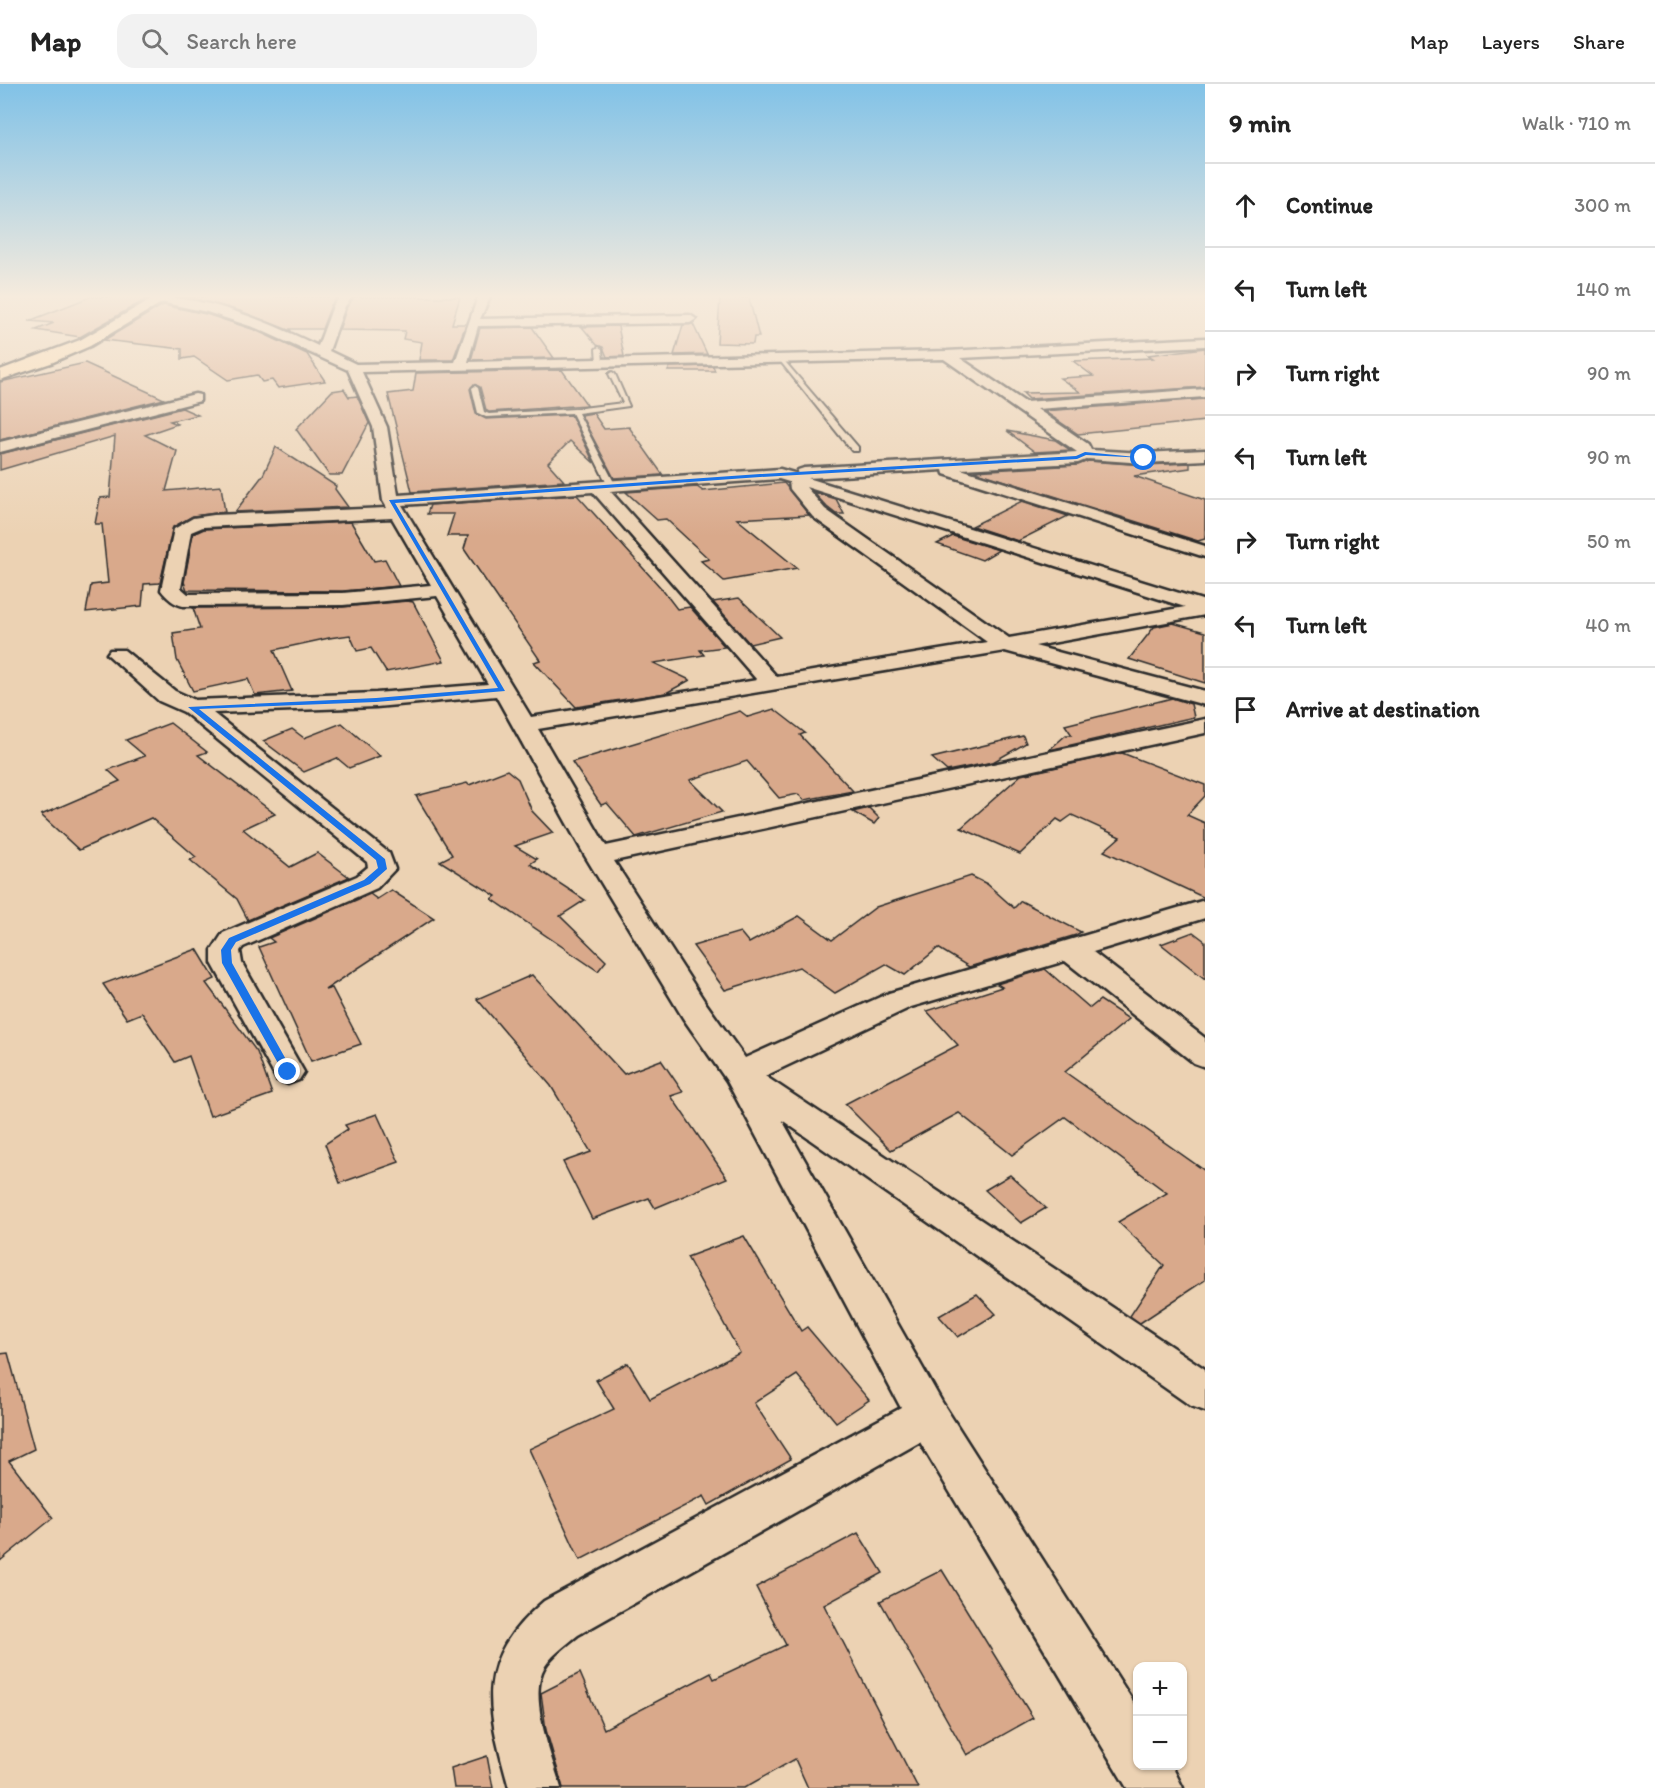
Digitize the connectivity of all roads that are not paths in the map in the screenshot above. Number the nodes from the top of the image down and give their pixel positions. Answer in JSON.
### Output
{"nodes":[{"id":1,"x":357,"y":377,"type":"edge"},
{"id":2,"x":613,"y":377,"type":"edge"},
{"id":3,"x":794,"y":377,"type":"edge"},
{"id":4,"x":979,"y":377,"type":"edge"},
{"id":5,"x":475,"y":388,"type":"dead end"},
{"id":6,"x":1205,"y":393,"type":"edge"},
{"id":7,"x":195,"y":398,"type":"dead end"},
{"id":8,"x":1022,"y":406,"type":"junction"},
{"id":9,"x":574,"y":411,"type":"junction"},
{"id":10,"x":0,"y":447,"type":"edge"},
{"id":11,"x":855,"y":449,"type":"dead end"},
{"id":12,"x":1085,"y":454,"type":"junction"},
{"id":13,"x":1205,"y":455,"type":"edge"},
{"id":14,"x":941,"y":467,"type":"junction"},
{"id":15,"x":789,"y":477,"type":"junction"},
{"id":16,"x":605,"y":487,"type":"junction"},
{"id":17,"x":395,"y":507,"type":"junction"},
{"id":18,"x":1205,"y":552,"type":"edge"},
{"id":19,"x":443,"y":590,"type":"junction"},
{"id":20,"x":1205,"y":608,"type":"edge"},
{"id":21,"x":1005,"y":645,"type":"junction"},
{"id":22,"x":117,"y":654,"type":"dead end"},
{"id":23,"x":771,"y":684,"type":"junction"},
{"id":24,"x":502,"y":689,"type":"junction"},
{"id":25,"x":1205,"y":698,"type":"edge"},
{"id":26,"x":192,"y":707,"type":"junction"},
{"id":27,"x":524,"y":725,"type":"junction"},
{"id":28,"x":1205,"y":726,"type":"edge"},
{"id":29,"x":598,"y":856,"type":"junction"},
{"id":30,"x":1205,"y":909,"type":"edge"},
{"id":31,"x":1071,"y":950,"type":"junction"},
{"id":32,"x":1205,"y":1055,"type":"edge"},
{"id":33,"x":288,"y":1072,"type":"dead end"},
{"id":34,"x":739,"y":1074,"type":"junction"},
{"id":35,"x":1205,"y":1392,"type":"edge"},
{"id":36,"x":927,"y":1416,"type":"junction"},
{"id":37,"x":1133,"y":1750,"type":"edge"},
{"id":38,"x":1146,"y":1770,"type":"edge"},
{"id":39,"x":535,"y":1788,"type":"edge"},
{"id":40,"x":1157,"y":1788,"type":"edge"}],
"edges":[{"from":1,"to":17,"type":"street"},
{"from":2,"to":9,"type":"lane"},
{"from":3,"to":11,"type":"lane"},
{"from":4,"to":8,"type":"street"},
{"from":5,"to":9,"type":"lane"},
{"from":6,"to":8,"type":"street"},
{"from":7,"to":10,"type":"street"},
{"from":8,"to":12,"type":"street"},
{"from":9,"to":16,"type":"lane"},
{"from":12,"to":13,"type":"street"},
{"from":12,"to":14,"type":"street"},
{"from":14,"to":15,"type":"street"},
{"from":14,"to":18,"type":"street"},
{"from":15,"to":16,"type":"street"},
{"from":15,"to":20,"type":"street"},
{"from":15,"to":21,"type":"street"},
{"from":16,"to":17,"type":"street"},
{"from":16,"to":23,"type":"street"},
{"from":17,"to":19,"type":"street"},
{"from":17,"to":19,"type":"street"},
{"from":19,"to":24,"type":"street"},
{"from":20,"to":21,"type":"street"},
{"from":21,"to":23,"type":"street"},
{"from":21,"to":25,"type":"street"},
{"from":22,"to":26,"type":"street"},
{"from":23,"to":27,"type":"street"},
{"from":24,"to":26,"type":"street"},
{"from":24,"to":27,"type":"street"},
{"from":26,"to":33,"type":"street"},
{"from":27,"to":29,"type":"street"},
{"from":28,"to":29,"type":"street"},
{"from":29,"to":34,"type":"street"},
{"from":30,"to":31,"type":"street"},
{"from":31,"to":32,"type":"street"},
{"from":31,"to":34,"type":"street"},
{"from":34,"to":35,"type":"street"},
{"from":34,"to":36,"type":"street"},
{"from":36,"to":37,"type":"street"},
{"from":36,"to":39,"type":"street"},
{"from":38,"to":40,"type":"street"}]}
